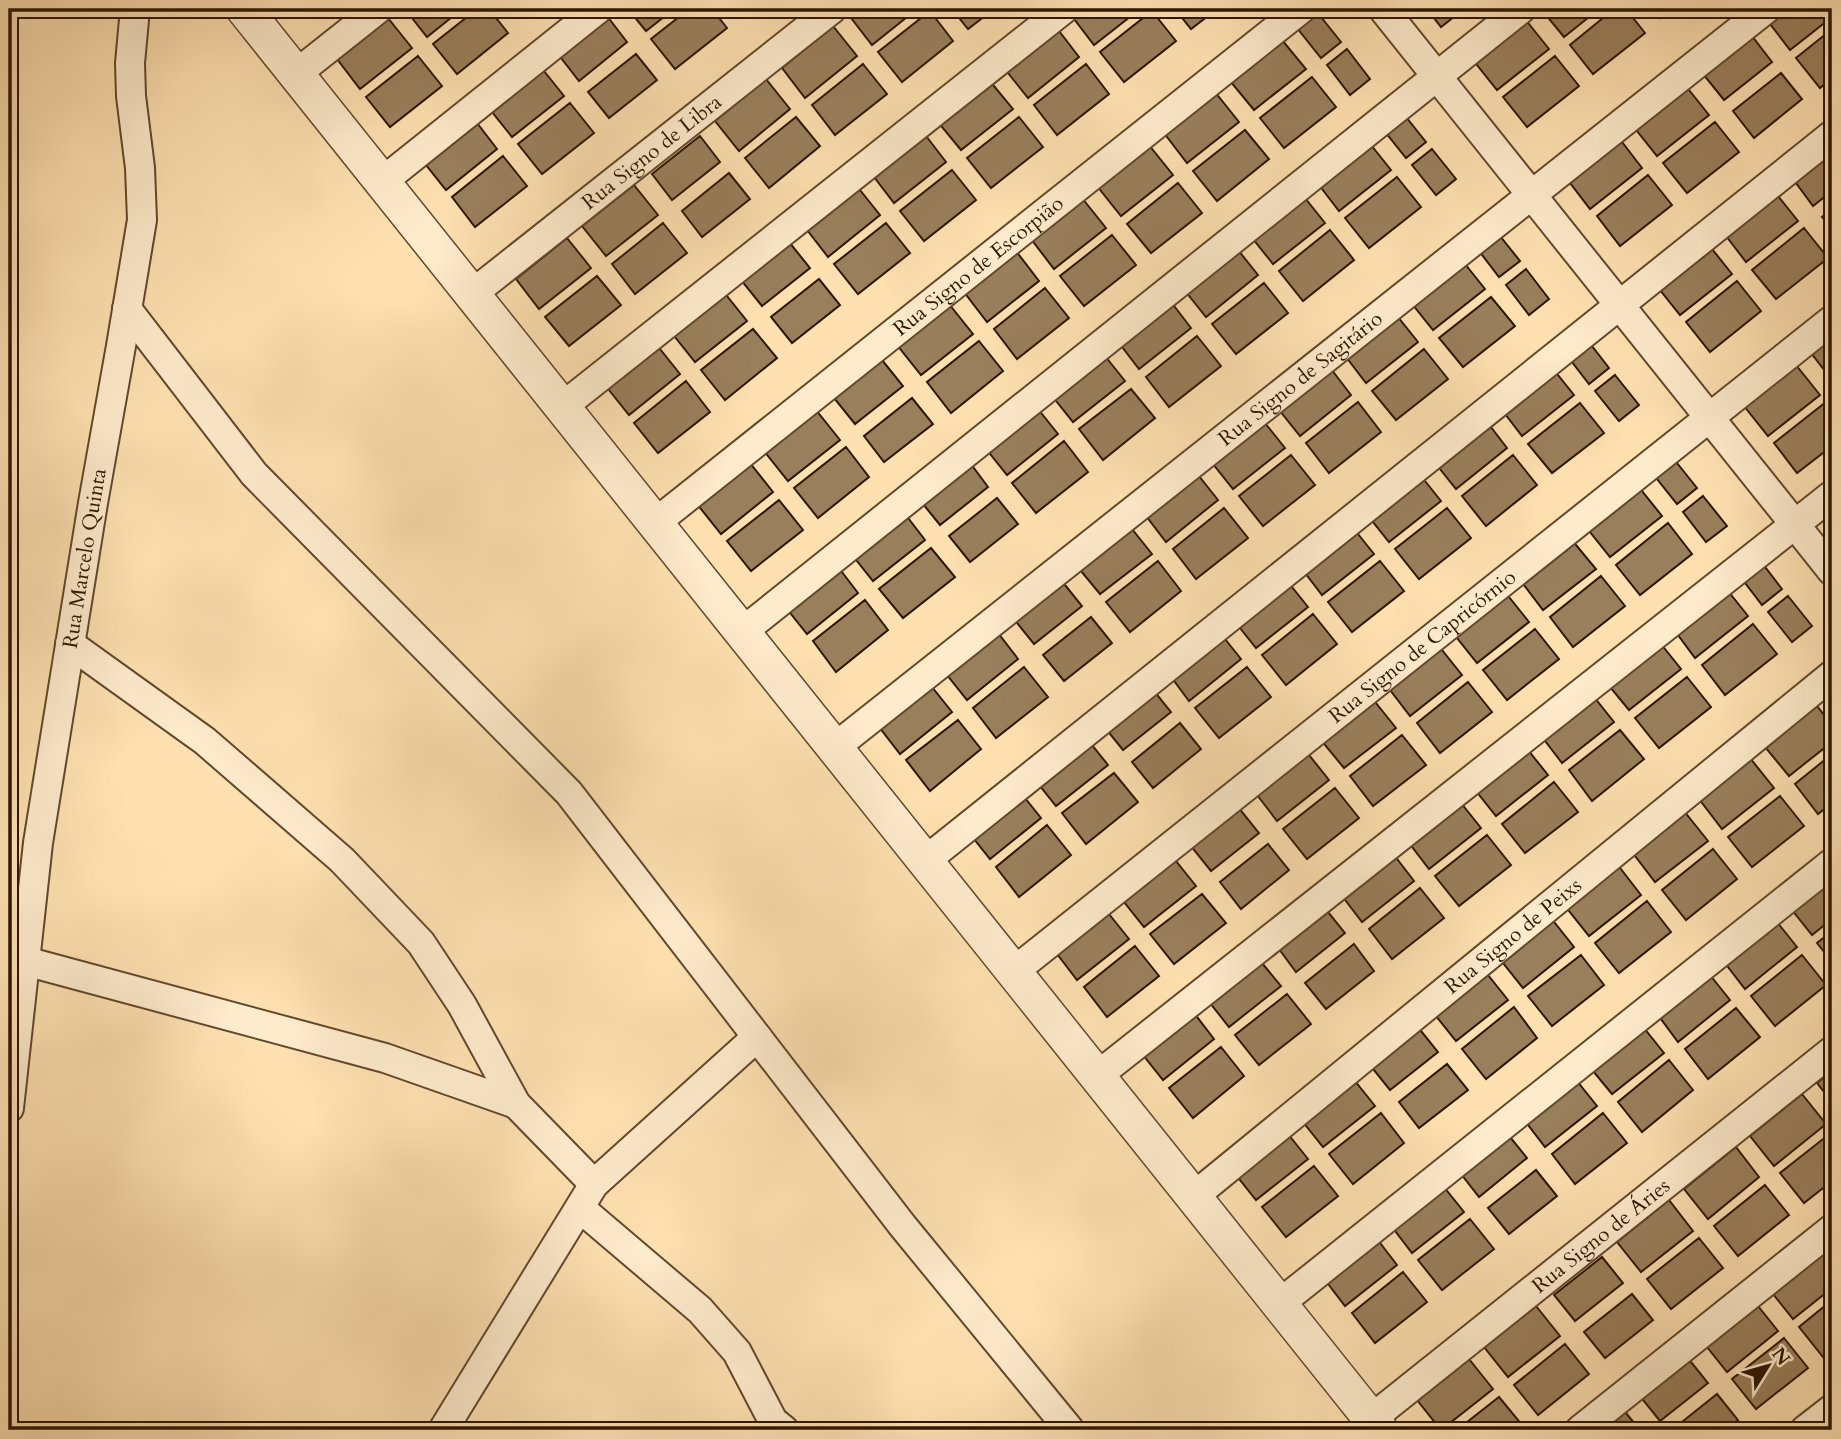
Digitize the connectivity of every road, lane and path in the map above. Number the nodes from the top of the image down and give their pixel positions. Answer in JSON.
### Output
{"nodes":[{"id":1,"x":135,"y":9,"type":"edge"},
{"id":2,"x":244,"y":9,"type":"edge"},
{"id":3,"x":378,"y":9,"type":"edge"},
{"id":4,"x":598,"y":9,"type":"edge"},
{"id":5,"x":832,"y":9,"type":"edge"},
{"id":6,"x":1064,"y":9,"type":"edge"},
{"id":7,"x":1301,"y":9,"type":"edge"},
{"id":8,"x":1383,"y":9,"type":"edge"},
{"id":9,"x":1521,"y":9,"type":"edge"},
{"id":10,"x":1766,"y":9,"type":"edge"},
{"id":11,"x":296,"y":74,"type":"junction"},
{"id":12,"x":1437,"y":76,"type":"junction"},
{"id":13,"x":1832,"y":135,"type":"edge"},
{"id":14,"x":383,"y":181,"type":"junction"},
{"id":15,"x":1532,"y":194,"type":"junction"},
{"id":16,"x":472,"y":294,"type":"junction"},
{"id":17,"x":1620,"y":305,"type":"junction"},
{"id":18,"x":127,"y":310,"type":"junction"},
{"id":19,"x":1832,"y":320,"type":"edge"},
{"id":20,"x":562,"y":407,"type":"junction"},
{"id":21,"x":1710,"y":418,"type":"junction"},
{"id":22,"x":1832,"y":495,"type":"edge"},
{"id":23,"x":655,"y":523,"type":"junction"},
{"id":24,"x":1795,"y":524,"type":"junction"},
{"id":25,"x":1832,"y":571,"type":"edge"},
{"id":26,"x":742,"y":632,"type":"junction"},
{"id":27,"x":70,"y":644,"type":"junction"},
{"id":28,"x":1832,"y":675,"type":"edge"},
{"id":29,"x":835,"y":748,"type":"junction"},
{"id":30,"x":925,"y":861,"type":"junction"},
{"id":31,"x":1832,"y":863,"type":"edge"},
{"id":32,"x":25,"y":961,"type":"junction"},
{"id":33,"x":1013,"y":972,"type":"junction"},
{"id":34,"x":757,"y":1037,"type":"junction"},
{"id":35,"x":1832,"y":1051,"type":"edge"},
{"id":36,"x":1097,"y":1076,"type":"junction"},
{"id":37,"x":516,"y":1104,"type":"junction"},
{"id":38,"x":9,"y":1108,"type":"edge"},
{"id":39,"x":594,"y":1184,"type":"junction"},
{"id":40,"x":1193,"y":1197,"type":"junction"},
{"id":41,"x":580,"y":1208,"type":"junction"},
{"id":42,"x":1832,"y":1229,"type":"edge"},
{"id":43,"x":1279,"y":1304,"type":"junction"},
{"id":44,"x":1832,"y":1409,"type":"edge"},
{"id":45,"x":1375,"y":1425,"type":"edge"},
{"id":46,"x":774,"y":1427,"type":"edge"},
{"id":47,"x":443,"y":1430,"type":"edge"},
{"id":48,"x":1069,"y":1430,"type":"edge"},
{"id":49,"x":1580,"y":1430,"type":"edge"},
{"id":50,"x":1805,"y":1430,"type":"edge"}],
"edges":[{"from":1,"to":18,"type":"street","name":"Rua Marcelo Quinta"},
{"from":2,"to":11,"type":"street"},
{"from":3,"to":11,"type":"street"},
{"from":4,"to":14,"type":"street"},
{"from":5,"to":16,"type":"street","name":"Rua Signo de Libra"},
{"from":6,"to":20,"type":"street"},
{"from":7,"to":23,"type":"street","name":"Rua Signo de Escorpião"},
{"from":8,"to":12,"type":"street"},
{"from":9,"to":12,"type":"street"},
{"from":10,"to":15,"type":"street","name":"Rua Signo de Sagitário"},
{"from":11,"to":14,"type":"street"},
{"from":12,"to":15,"type":"street"},
{"from":12,"to":26,"type":"street"},
{"from":13,"to":17,"type":"street"},
{"from":14,"to":16,"type":"street"},
{"from":15,"to":17,"type":"street"},
{"from":15,"to":29,"type":"street","name":"Rua Signo de Sagitário"},
{"from":16,"to":20,"type":"street"},
{"from":17,"to":21,"type":"street"},
{"from":17,"to":30,"type":"street"},
{"from":18,"to":27,"type":"street","name":"Rua Marcelo Quinta"},
{"from":18,"to":34,"type":"street"},
{"from":19,"to":21,"type":"street","name":"Rua Signo de Capricórnio"},
{"from":20,"to":23,"type":"street"},
{"from":21,"to":24,"type":"street"},
{"from":21,"to":33,"type":"street","name":"Rua Signo de Capricórnio"},
{"from":22,"to":24,"type":"street"},
{"from":23,"to":26,"type":"street"},
{"from":24,"to":25,"type":"street"},
{"from":24,"to":36,"type":"street"},
{"from":26,"to":29,"type":"street"},
{"from":27,"to":32,"type":"street","name":"Rua Marcelo Quinta"},
{"from":27,"to":37,"type":"street"},
{"from":28,"to":40,"type":"street","name":"Rua Signo de Peixs"},
{"from":29,"to":30,"type":"street"},
{"from":30,"to":33,"type":"street"},
{"from":31,"to":43,"type":"street"},
{"from":32,"to":37,"type":"street"},
{"from":32,"to":38,"type":"street","name":"Rua Marcelo Quinta"},
{"from":33,"to":36,"type":"street"},
{"from":34,"to":39,"type":"street"},
{"from":34,"to":48,"type":"street"},
{"from":35,"to":45,"type":"street","name":"Rua Signo de Áries"},
{"from":36,"to":40,"type":"street"},
{"from":37,"to":39,"type":"street"},
{"from":39,"to":41,"type":"street"},
{"from":40,"to":43,"type":"street"},
{"from":41,"to":46,"type":"street"},
{"from":41,"to":47,"type":"street"},
{"from":42,"to":49,"type":"street"},
{"from":43,"to":45,"type":"street"},
{"from":44,"to":50,"type":"street"}]}
